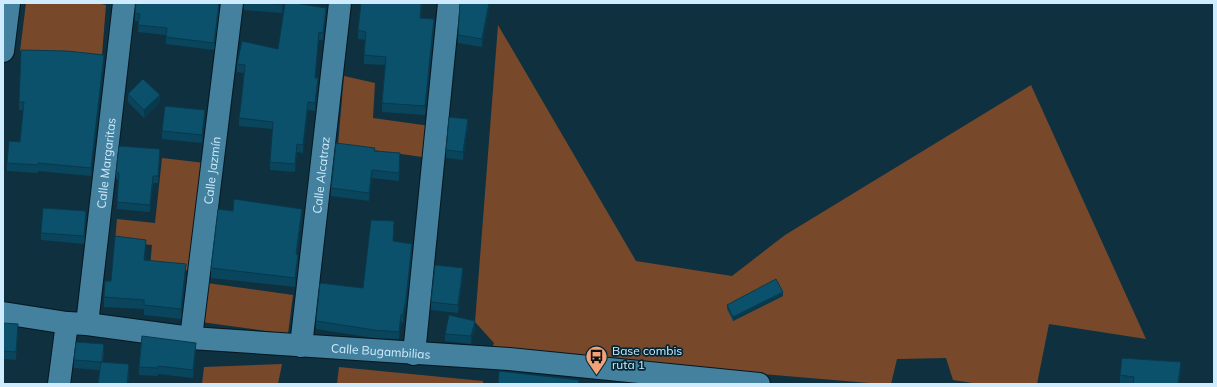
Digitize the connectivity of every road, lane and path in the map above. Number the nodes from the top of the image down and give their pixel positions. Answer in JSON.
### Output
{"nodes":[{"id":1,"x":9,"y":3,"type":"edge"},
{"id":2,"x":124,"y":3,"type":"edge"},
{"id":3,"x":232,"y":3,"type":"edge"},
{"id":4,"x":340,"y":3,"type":"edge"},
{"id":5,"x":449,"y":3,"type":"edge"},
{"id":6,"x":3,"y":51,"type":"edge"},
{"id":7,"x":3,"y":313,"type":"edge"},
{"id":8,"x":77,"y":324,"type":"junction"},
{"id":9,"x":191,"y":338,"type":"junction"},
{"id":10,"x":302,"y":346,"type":"junction"},
{"id":11,"x":414,"y":354,"type":"junction"},
{"id":12,"x":59,"y":384,"type":"edge"},
{"id":13,"x":760,"y":384,"type":"edge"}],
"edges":[{"from":1,"to":6,"type":"street"},
{"from":2,"to":8,"type":"street","name":"Calle Margaritas"},
{"from":3,"to":9,"type":"street","name":"Calle Jazmín"},
{"from":4,"to":10,"type":"street","name":"Calle Alcatraz"},
{"from":5,"to":11,"type":"street"},
{"from":7,"to":8,"type":"street","name":"Calle Bugambilias"},
{"from":8,"to":9,"type":"street","name":"Calle Bugambilias"},
{"from":8,"to":12,"type":"street","name":"Calle Margaritas"},
{"from":9,"to":10,"type":"street","name":"Calle Bugambilias"},
{"from":10,"to":11,"type":"street","name":"Calle Bugambilias"},
{"from":11,"to":13,"type":"street","name":"Calle Bugambilias"}]}
